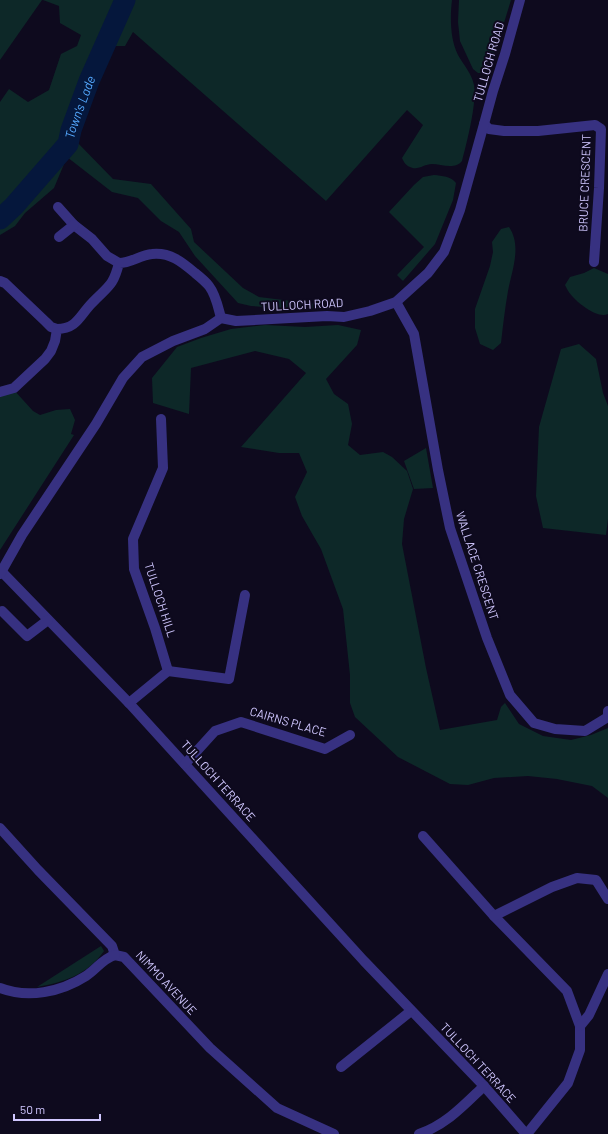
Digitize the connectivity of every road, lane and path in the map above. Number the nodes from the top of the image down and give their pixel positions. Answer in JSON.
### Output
{"nodes":[{"id":1,"x":520,"y":0,"type":"edge"},
{"id":2,"x":484,"y":124,"type":"junction"},
{"id":3,"x":58,"y":207,"type":"dead end"},
{"id":4,"x":74,"y":225,"type":"junction"},
{"id":5,"x":59,"y":237,"type":"dead end"},
{"id":6,"x":594,"y":262,"type":"dead end"},
{"id":7,"x":120,"y":263,"type":"junction"},
{"id":8,"x":0,"y":281,"type":"edge"},
{"id":9,"x":396,"y":302,"type":"junction"},
{"id":10,"x":221,"y":318,"type":"junction"},
{"id":11,"x":57,"y":329,"type":"junction"},
{"id":12,"x":0,"y":392,"type":"edge"},
{"id":13,"x":161,"y":419,"type":"dead end"},
{"id":14,"x":1,"y":573,"type":"edge"},
{"id":15,"x":246,"y":595,"type":"dead end"},
{"id":16,"x":2,"y":611,"type":"dead end"},
{"id":17,"x":48,"y":620,"type":"junction"},
{"id":18,"x":168,"y":671,"type":"junction"},
{"id":19,"x":129,"y":703,"type":"junction"},
{"id":20,"x":608,"y":711,"type":"edge"},
{"id":21,"x":350,"y":735,"type":"dead end"},
{"id":22,"x":185,"y":764,"type":"junction"},
{"id":23,"x":0,"y":828,"type":"edge"},
{"id":24,"x":423,"y":836,"type":"dead end"},
{"id":25,"x":608,"y":899,"type":"edge"},
{"id":26,"x":494,"y":916,"type":"junction"},
{"id":27,"x":115,"y":955,"type":"junction"},
{"id":28,"x":608,"y":974,"type":"edge"},
{"id":29,"x":0,"y":988,"type":"edge"},
{"id":30,"x":411,"y":1011,"type":"junction"},
{"id":31,"x":580,"y":1026,"type":"junction"},
{"id":32,"x":341,"y":1067,"type":"dead end"},
{"id":33,"x":484,"y":1086,"type":"junction"},
{"id":34,"x":424,"y":1133,"type":"edge"},
{"id":35,"x":334,"y":1134,"type":"edge"},
{"id":36,"x":526,"y":1134,"type":"edge"}],
"edges":[{"from":1,"to":2,"type":"street","name":"TULLOCH ROAD"},
{"from":2,"to":6,"type":"street","name":"BRUCE CRESCENT"},
{"from":2,"to":9,"type":"street","name":"TULLOCH ROAD"},
{"from":3,"to":4,"type":"street"},
{"from":4,"to":5,"type":"street"},
{"from":4,"to":7,"type":"street"},
{"from":7,"to":10,"type":"street"},
{"from":7,"to":11,"type":"street"},
{"from":8,"to":11,"type":"street"},
{"from":9,"to":10,"type":"street","name":"TULLOCH ROAD"},
{"from":9,"to":20,"type":"street","name":"WALLACE CRESCENT"},
{"from":10,"to":14,"type":"street"},
{"from":11,"to":12,"type":"street"},
{"from":13,"to":18,"type":"street","name":"TULLOCH HILL"},
{"from":14,"to":17,"type":"street","name":"TULLOCH TERRACE"},
{"from":15,"to":18,"type":"street"},
{"from":16,"to":17,"type":"street"},
{"from":17,"to":19,"type":"street","name":"TULLOCH TERRACE"},
{"from":18,"to":19,"type":"street"},
{"from":19,"to":22,"type":"street","name":"TULLOCH TERRACE"},
{"from":21,"to":22,"type":"street","name":"CAIRNS PLACE"},
{"from":22,"to":30,"type":"street","name":"TULLOCH TERRACE"},
{"from":23,"to":27,"type":"street","name":"NIMMO AVENUE"},
{"from":24,"to":26,"type":"street"},
{"from":25,"to":26,"type":"street"},
{"from":26,"to":31,"type":"street"},
{"from":27,"to":29,"type":"street"},
{"from":27,"to":35,"type":"street","name":"NIMMO AVENUE"},
{"from":28,"to":31,"type":"street"},
{"from":30,"to":32,"type":"street"},
{"from":30,"to":33,"type":"street","name":"TULLOCH TERRACE"},
{"from":31,"to":36,"type":"street"},
{"from":33,"to":34,"type":"street"},
{"from":33,"to":36,"type":"street","name":"TULLOCH TERRACE"}]}
